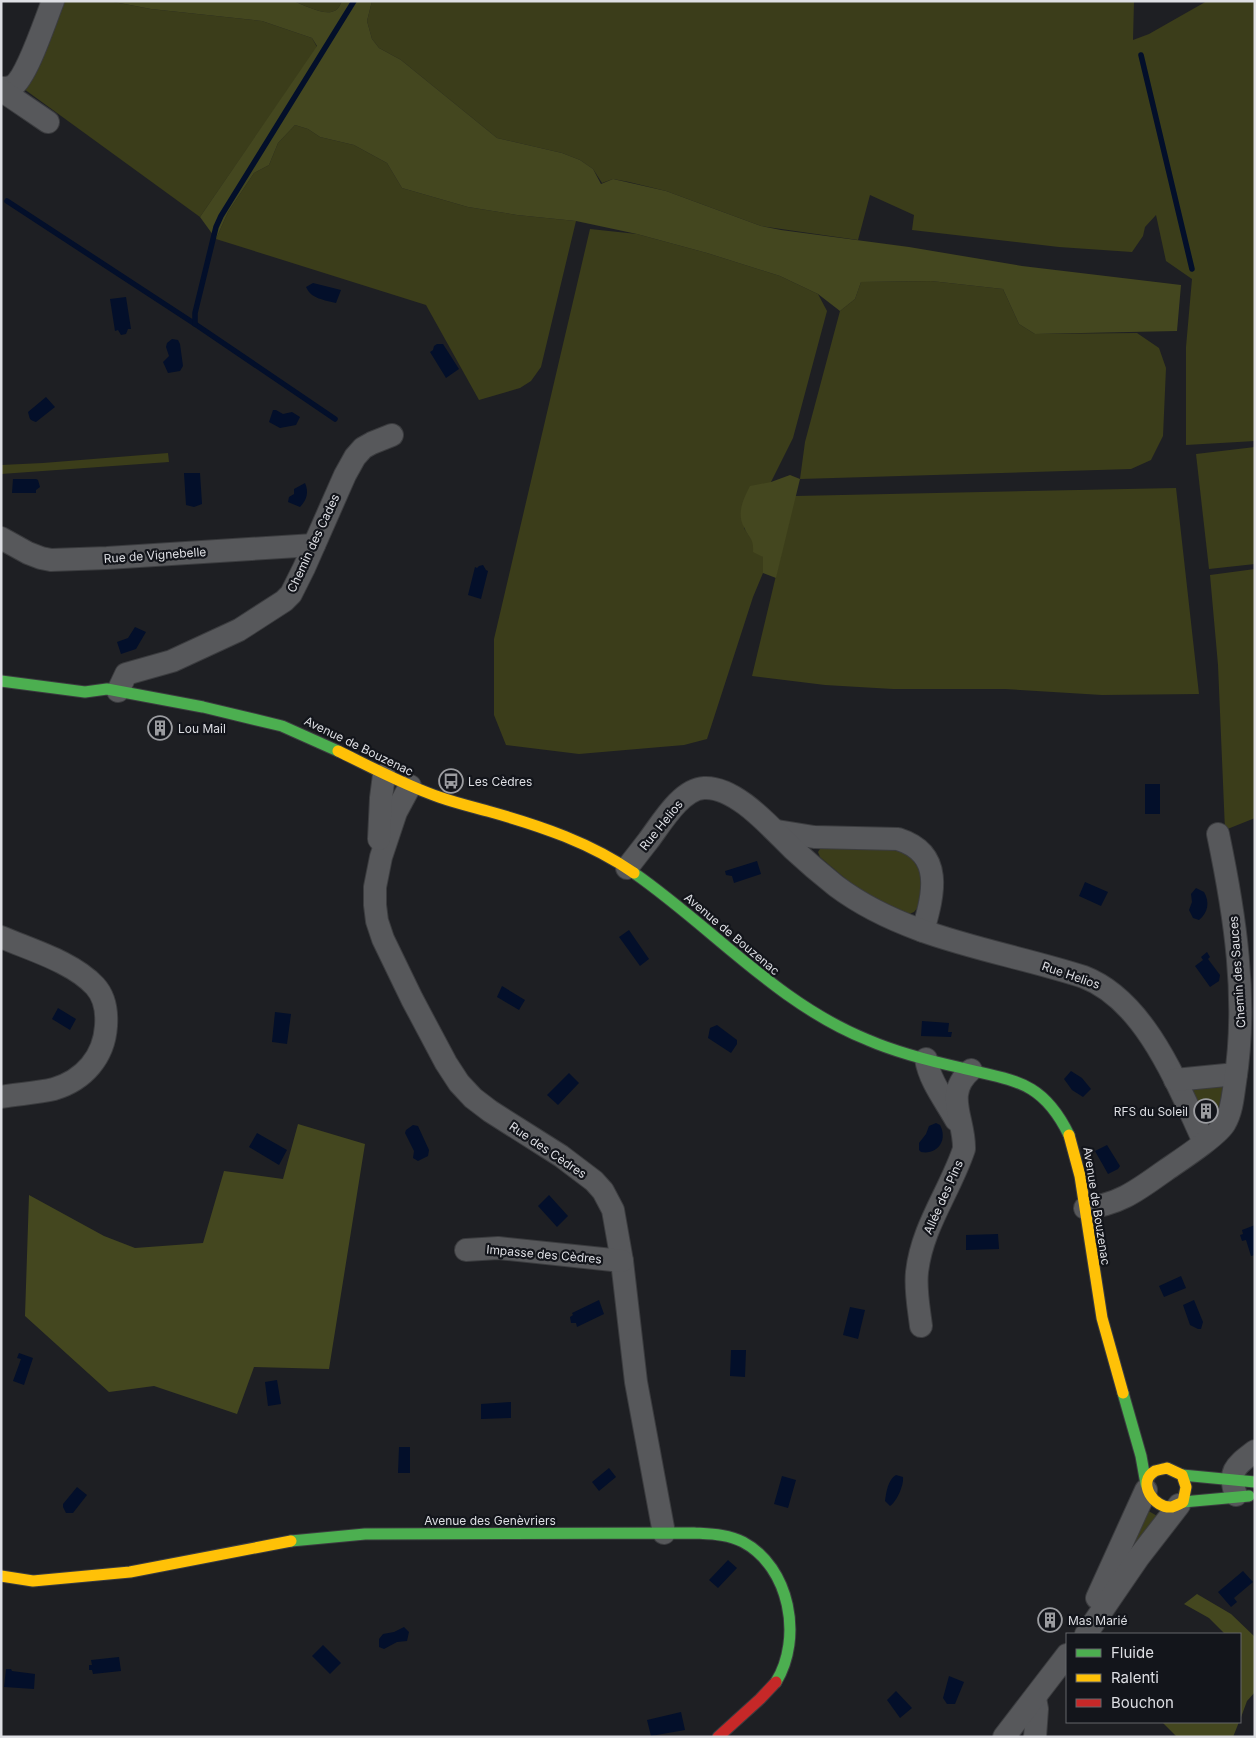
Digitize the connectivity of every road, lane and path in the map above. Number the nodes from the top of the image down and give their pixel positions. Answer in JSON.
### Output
{"nodes":[{"id":1,"x":53,"y":1,"type":"edge"},
{"id":2,"x":1,"y":89,"type":"edge"},
{"id":3,"x":48,"y":122,"type":"dead end"},
{"id":4,"x":392,"y":435,"type":"dead end"},
{"id":5,"x":1,"y":538,"type":"edge"},
{"id":6,"x":314,"y":545,"type":"junction"},
{"id":7,"x":1,"y":680,"type":"edge"},
{"id":8,"x":87,"y":681,"type":"dead end"},
{"id":9,"x":113,"y":690,"type":"junction"},
{"id":10,"x":384,"y":775,"type":"junction"},
{"id":11,"x":410,"y":786,"type":"junction"},
{"id":12,"x":777,"y":831,"type":"junction"},
{"id":13,"x":1218,"y":834,"type":"dead end"},
{"id":14,"x":381,"y":857,"type":"junction"},
{"id":15,"x":627,"y":868,"type":"junction"},
{"id":16,"x":923,"y":931,"type":"junction"},
{"id":17,"x":1,"y":937,"type":"edge"},
{"id":18,"x":926,"y":1059,"type":"junction"},
{"id":19,"x":971,"y":1070,"type":"junction"},
{"id":20,"x":1236,"y":1074,"type":"junction"},
{"id":21,"x":1175,"y":1080,"type":"junction"},
{"id":22,"x":1,"y":1097,"type":"edge"},
{"id":23,"x":960,"y":1127,"type":"junction"},
{"id":24,"x":1204,"y":1142,"type":"junction"},
{"id":25,"x":1085,"y":1208,"type":"junction"},
{"id":26,"x":466,"y":1250,"type":"dead end"},
{"id":27,"x":622,"y":1260,"type":"junction"},
{"id":28,"x":921,"y":1326,"type":"dead end"},
{"id":29,"x":1125,"y":1400,"type":"junction"},
{"id":30,"x":1148,"y":1442,"type":"dead end"},
{"id":31,"x":1255,"y":1451,"type":"edge"},
{"id":32,"x":1157,"y":1455,"type":"dead end"},
{"id":33,"x":1167,"y":1468,"type":"junction"},
{"id":34,"x":1182,"y":1475,"type":"junction"},
{"id":35,"x":1255,"y":1482,"type":"edge"},
{"id":36,"x":1146,"y":1487,"type":"junction"},
{"id":37,"x":1241,"y":1491,"type":"edge"},
{"id":38,"x":1181,"y":1503,"type":"junction"},
{"id":39,"x":664,"y":1533,"type":"junction"},
{"id":40,"x":1,"y":1576,"type":"edge"},
{"id":41,"x":1079,"y":1633,"type":"edge"},
{"id":42,"x":1087,"y":1633,"type":"edge"},
{"id":43,"x":1066,"y":1656,"type":"edge"},
{"id":44,"x":1035,"y":1698,"type":"junction"},
{"id":45,"x":718,"y":1737,"type":"edge"},
{"id":46,"x":1004,"y":1737,"type":"edge"},
{"id":47,"x":1035,"y":1737,"type":"edge"}],
"edges":[{"from":1,"to":2,"type":"street"},
{"from":2,"to":3,"type":"street"},
{"from":4,"to":6,"type":"street","name":"Chemin des Cades"},
{"from":5,"to":6,"type":"street","name":"Rue de Vignebelle"},
{"from":6,"to":9,"type":"street","name":"Chemin des Cades"},
{"from":7,"to":9,"type":"street","name":"Avenue de Bouzenac"},
{"from":8,"to":9,"type":"street","name":"Avenue de Bouzenac"},
{"from":9,"to":10,"type":"street","name":"Avenue de Bouzenac"},
{"from":10,"to":11,"type":"street","name":"Avenue de Bouzenac"},
{"from":10,"to":14,"type":"street","name":"Rue des Cèdres"},
{"from":11,"to":14,"type":"street","name":"Rue des Cèdres"},
{"from":11,"to":15,"type":"street","name":"Avenue de Bouzenac"},
{"from":12,"to":15,"type":"street","name":"Rue Helios"},
{"from":12,"to":16,"type":"street","name":"Rue Helios"},
{"from":12,"to":16,"type":"street"},
{"from":13,"to":20,"type":"street","name":"Chemin des Sauces"},
{"from":14,"to":27,"type":"street","name":"Rue des Cèdres"},
{"from":15,"to":18,"type":"street","name":"Avenue de Bouzenac"},
{"from":16,"to":21,"type":"street","name":"Rue Helios"},
{"from":17,"to":22,"type":"street"},
{"from":18,"to":19,"type":"street","name":"Avenue de Bouzenac"},
{"from":18,"to":23,"type":"street","name":"Allée des Pins"},
{"from":19,"to":23,"type":"street","name":"Allée des Pins"},
{"from":19,"to":25,"type":"street","name":"Avenue de Bouzenac"},
{"from":20,"to":21,"type":"street"},
{"from":20,"to":24,"type":"street","name":"Chemin des Sauces"},
{"from":21,"to":24,"type":"street","name":"Rue Helios"},
{"from":23,"to":28,"type":"street","name":"Allée des Pins"},
{"from":24,"to":25,"type":"street","name":"Chemin des Sauces"},
{"from":25,"to":29,"type":"street","name":"Avenue de Bouzenac"},
{"from":26,"to":27,"type":"street","name":"Impasse des Cèdres"},
{"from":27,"to":39,"type":"street","name":"Rue des Cèdres"},
{"from":29,"to":30,"type":"street","name":"Avenue de Bouzenac"},
{"from":29,"to":36,"type":"street","name":"Avenue de Bouzenac"},
{"from":31,"to":37,"type":"street"},
{"from":32,"to":33,"type":"street"},
{"from":33,"to":34,"type":"street"},
{"from":33,"to":36,"type":"street"},
{"from":34,"to":37,"type":"street"},
{"from":34,"to":38,"type":"street"},
{"from":35,"to":37,"type":"street"},
{"from":36,"to":38,"type":"street"},
{"from":36,"to":41,"type":"street"},
{"from":37,"to":38,"type":"street"},
{"from":38,"to":42,"type":"street"},
{"from":39,"to":40,"type":"street","name":"Avenue des Genèvriers"},
{"from":39,"to":45,"type":"street","name":"Avenue des Genèvriers"},
{"from":43,"to":44,"type":"street"},
{"from":44,"to":46,"type":"street"},
{"from":44,"to":47,"type":"street"}]}
